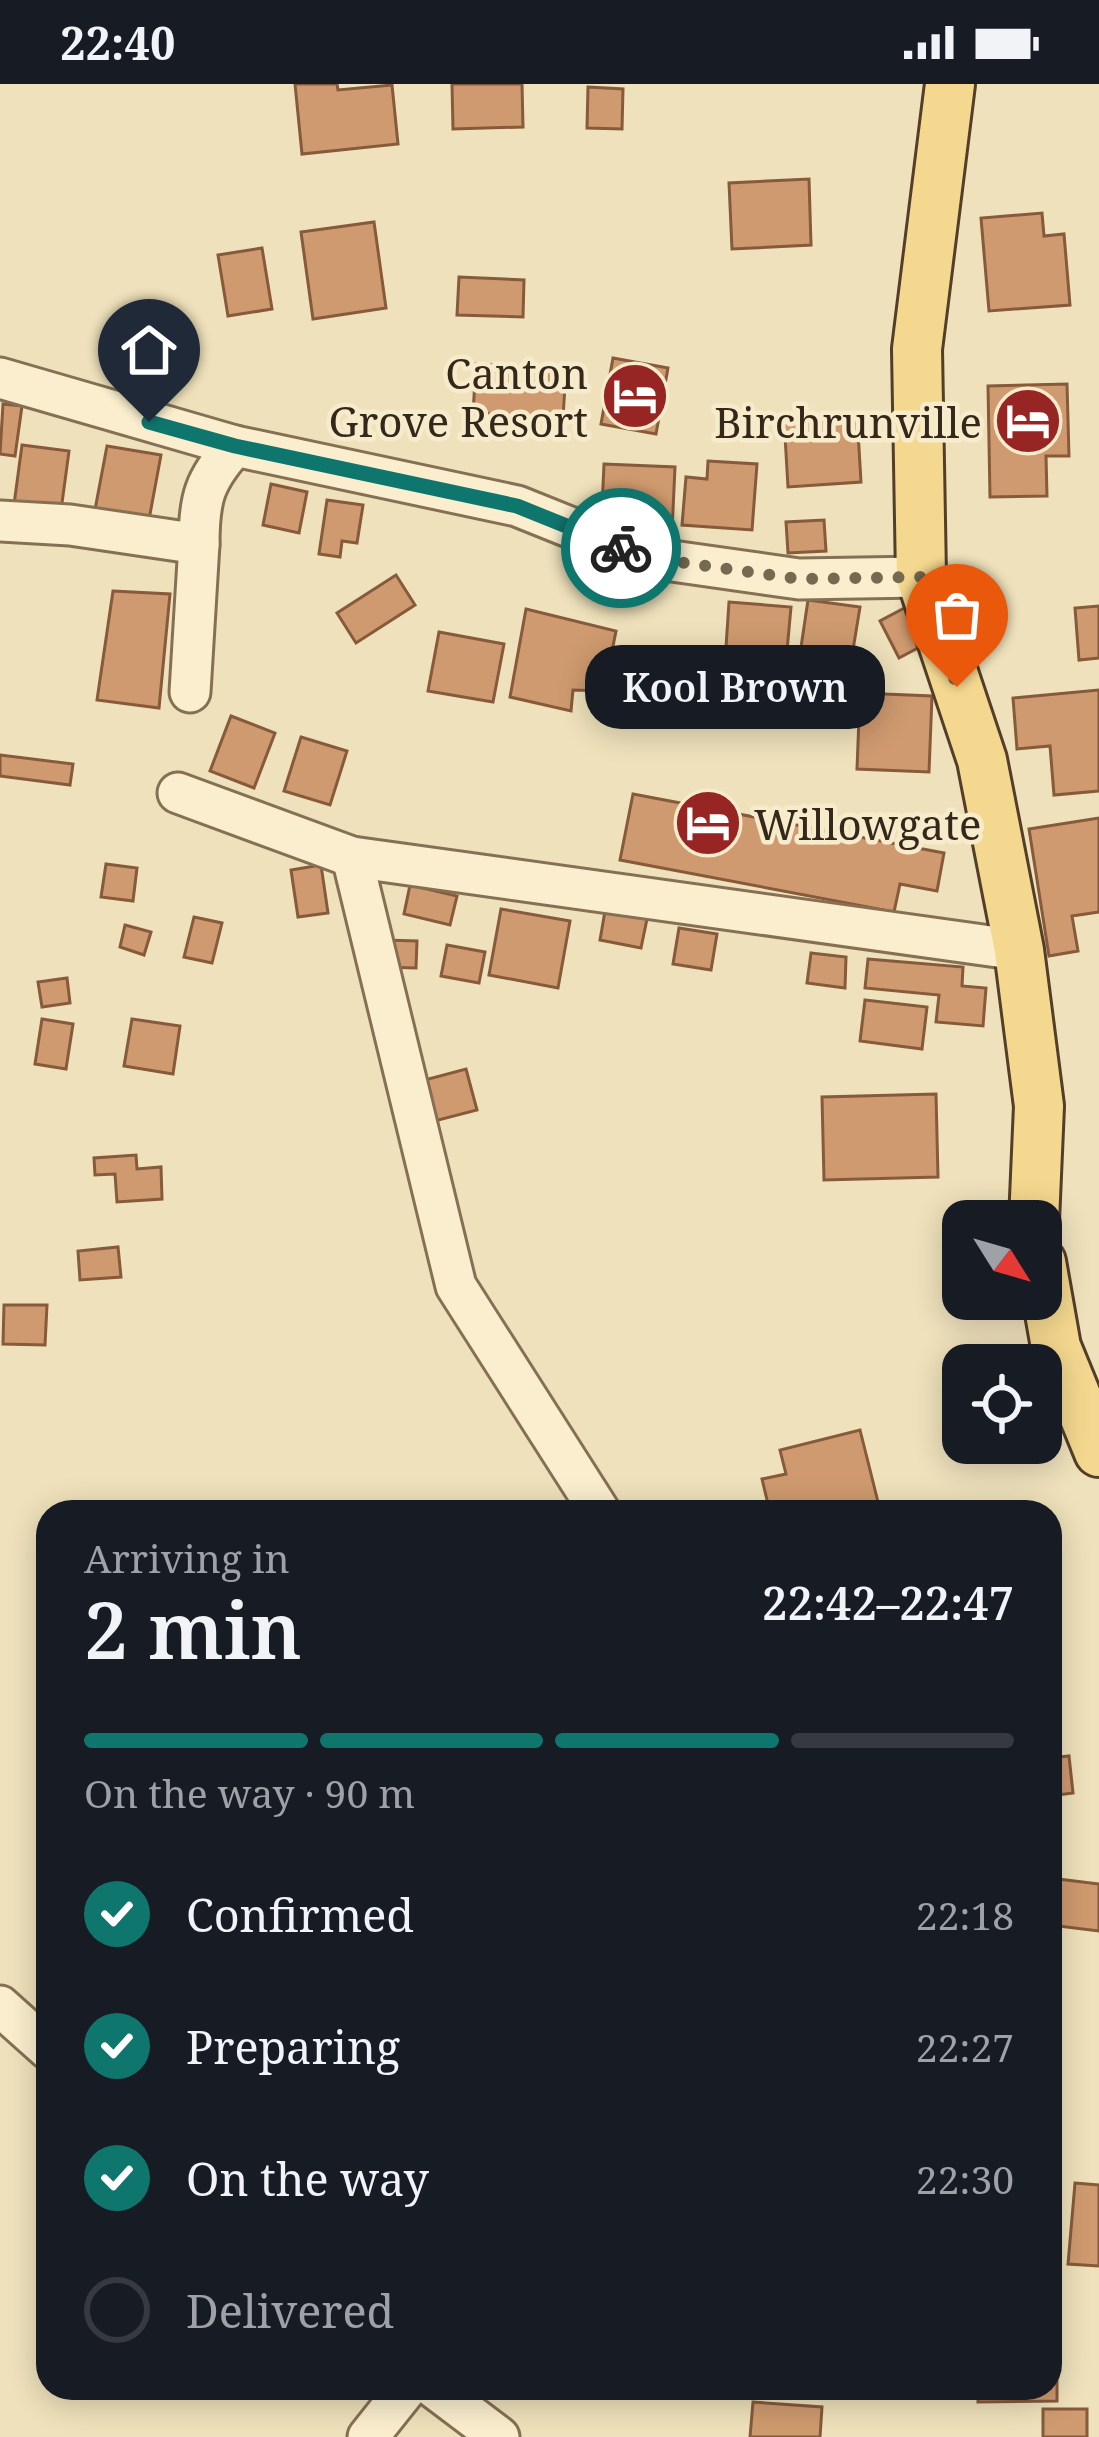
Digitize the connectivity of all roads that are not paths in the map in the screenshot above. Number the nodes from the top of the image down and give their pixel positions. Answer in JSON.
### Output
{"nodes":[{"id":1,"x":950,"y":84,"type":"edge"},
{"id":2,"x":0,"y":379,"type":"edge"},
{"id":3,"x":235,"y":446,"type":"junction"},
{"id":4,"x":0,"y":521,"type":"edge"},
{"id":5,"x":199,"y":544,"type":"junction"},
{"id":6,"x":921,"y":577,"type":"junction"},
{"id":7,"x":190,"y":692,"type":"dead end"},
{"id":8,"x":178,"y":793,"type":"dead end"},
{"id":9,"x":352,"y":856,"type":"junction"},
{"id":10,"x":1019,"y":950,"type":"junction"},
{"id":11,"x":1035,"y":1200,"type":"edge"},
{"id":12,"x":1051,"y":1320,"type":"edge"},
{"id":13,"x":1099,"y":1452,"type":"edge"},
{"id":14,"x":592,"y":1500,"type":"edge"},
{"id":15,"x":0,"y":2006,"type":"edge"},
{"id":16,"x":36,"y":2038,"type":"edge"},
{"id":17,"x":397,"y":2400,"type":"edge"},
{"id":18,"x":450,"y":2400,"type":"edge"},
{"id":19,"x":368,"y":2437,"type":"edge"},
{"id":20,"x":499,"y":2437,"type":"edge"}],
"edges":[{"from":1,"to":6,"type":"main road"},
{"from":2,"to":3,"type":"street"},
{"from":3,"to":5,"type":"street"},
{"from":3,"to":6,"type":"street"},
{"from":4,"to":5,"type":"street"},
{"from":5,"to":7,"type":"street"},
{"from":6,"to":10,"type":"main road"},
{"from":8,"to":9,"type":"street"},
{"from":9,"to":10,"type":"street"},
{"from":9,"to":14,"type":"street"},
{"from":10,"to":11,"type":"main road"},
{"from":12,"to":13,"type":"main road"},
{"from":15,"to":16,"type":"street"},
{"from":17,"to":19,"type":"street"},
{"from":18,"to":20,"type":"street"}]}
